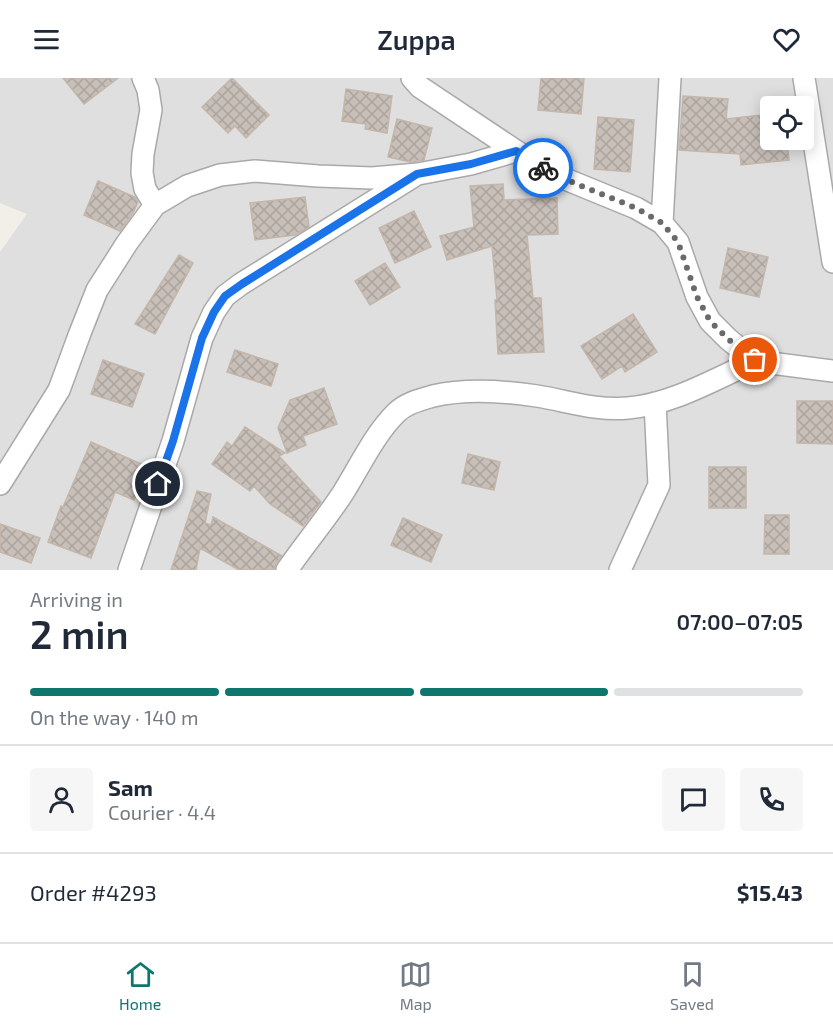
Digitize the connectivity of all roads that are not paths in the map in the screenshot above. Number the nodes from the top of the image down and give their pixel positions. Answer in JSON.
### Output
{"nodes":[{"id":1,"x":142,"y":78,"type":"edge"},
{"id":2,"x":412,"y":78,"type":"edge"},
{"id":3,"x":670,"y":78,"type":"edge"},
{"id":4,"x":804,"y":78,"type":"edge"},
{"id":5,"x":516,"y":151,"type":"junction"},
{"id":6,"x":417,"y":174,"type":"junction"},
{"id":7,"x":155,"y":206,"type":"junction"},
{"id":8,"x":662,"y":223,"type":"junction"},
{"id":9,"x":833,"y":262,"type":"edge"},
{"id":10,"x":755,"y":360,"type":"junction"},
{"id":11,"x":833,"y":371,"type":"edge"},
{"id":12,"x":656,"y":403,"type":"junction"},
{"id":13,"x":0,"y":484,"type":"edge"},
{"id":14,"x":129,"y":570,"type":"edge"},
{"id":15,"x":286,"y":570,"type":"edge"},
{"id":16,"x":620,"y":570,"type":"edge"}],
"edges":[{"from":1,"to":7,"type":"street"},
{"from":2,"to":5,"type":"street"},
{"from":3,"to":8,"type":"street"},
{"from":4,"to":9,"type":"street"},
{"from":5,"to":6,"type":"street"},
{"from":5,"to":8,"type":"street"},
{"from":6,"to":7,"type":"street"},
{"from":6,"to":14,"type":"street"},
{"from":7,"to":13,"type":"street"},
{"from":8,"to":10,"type":"street"},
{"from":10,"to":11,"type":"street"},
{"from":10,"to":12,"type":"street"},
{"from":12,"to":15,"type":"street"},
{"from":12,"to":16,"type":"street"}]}
